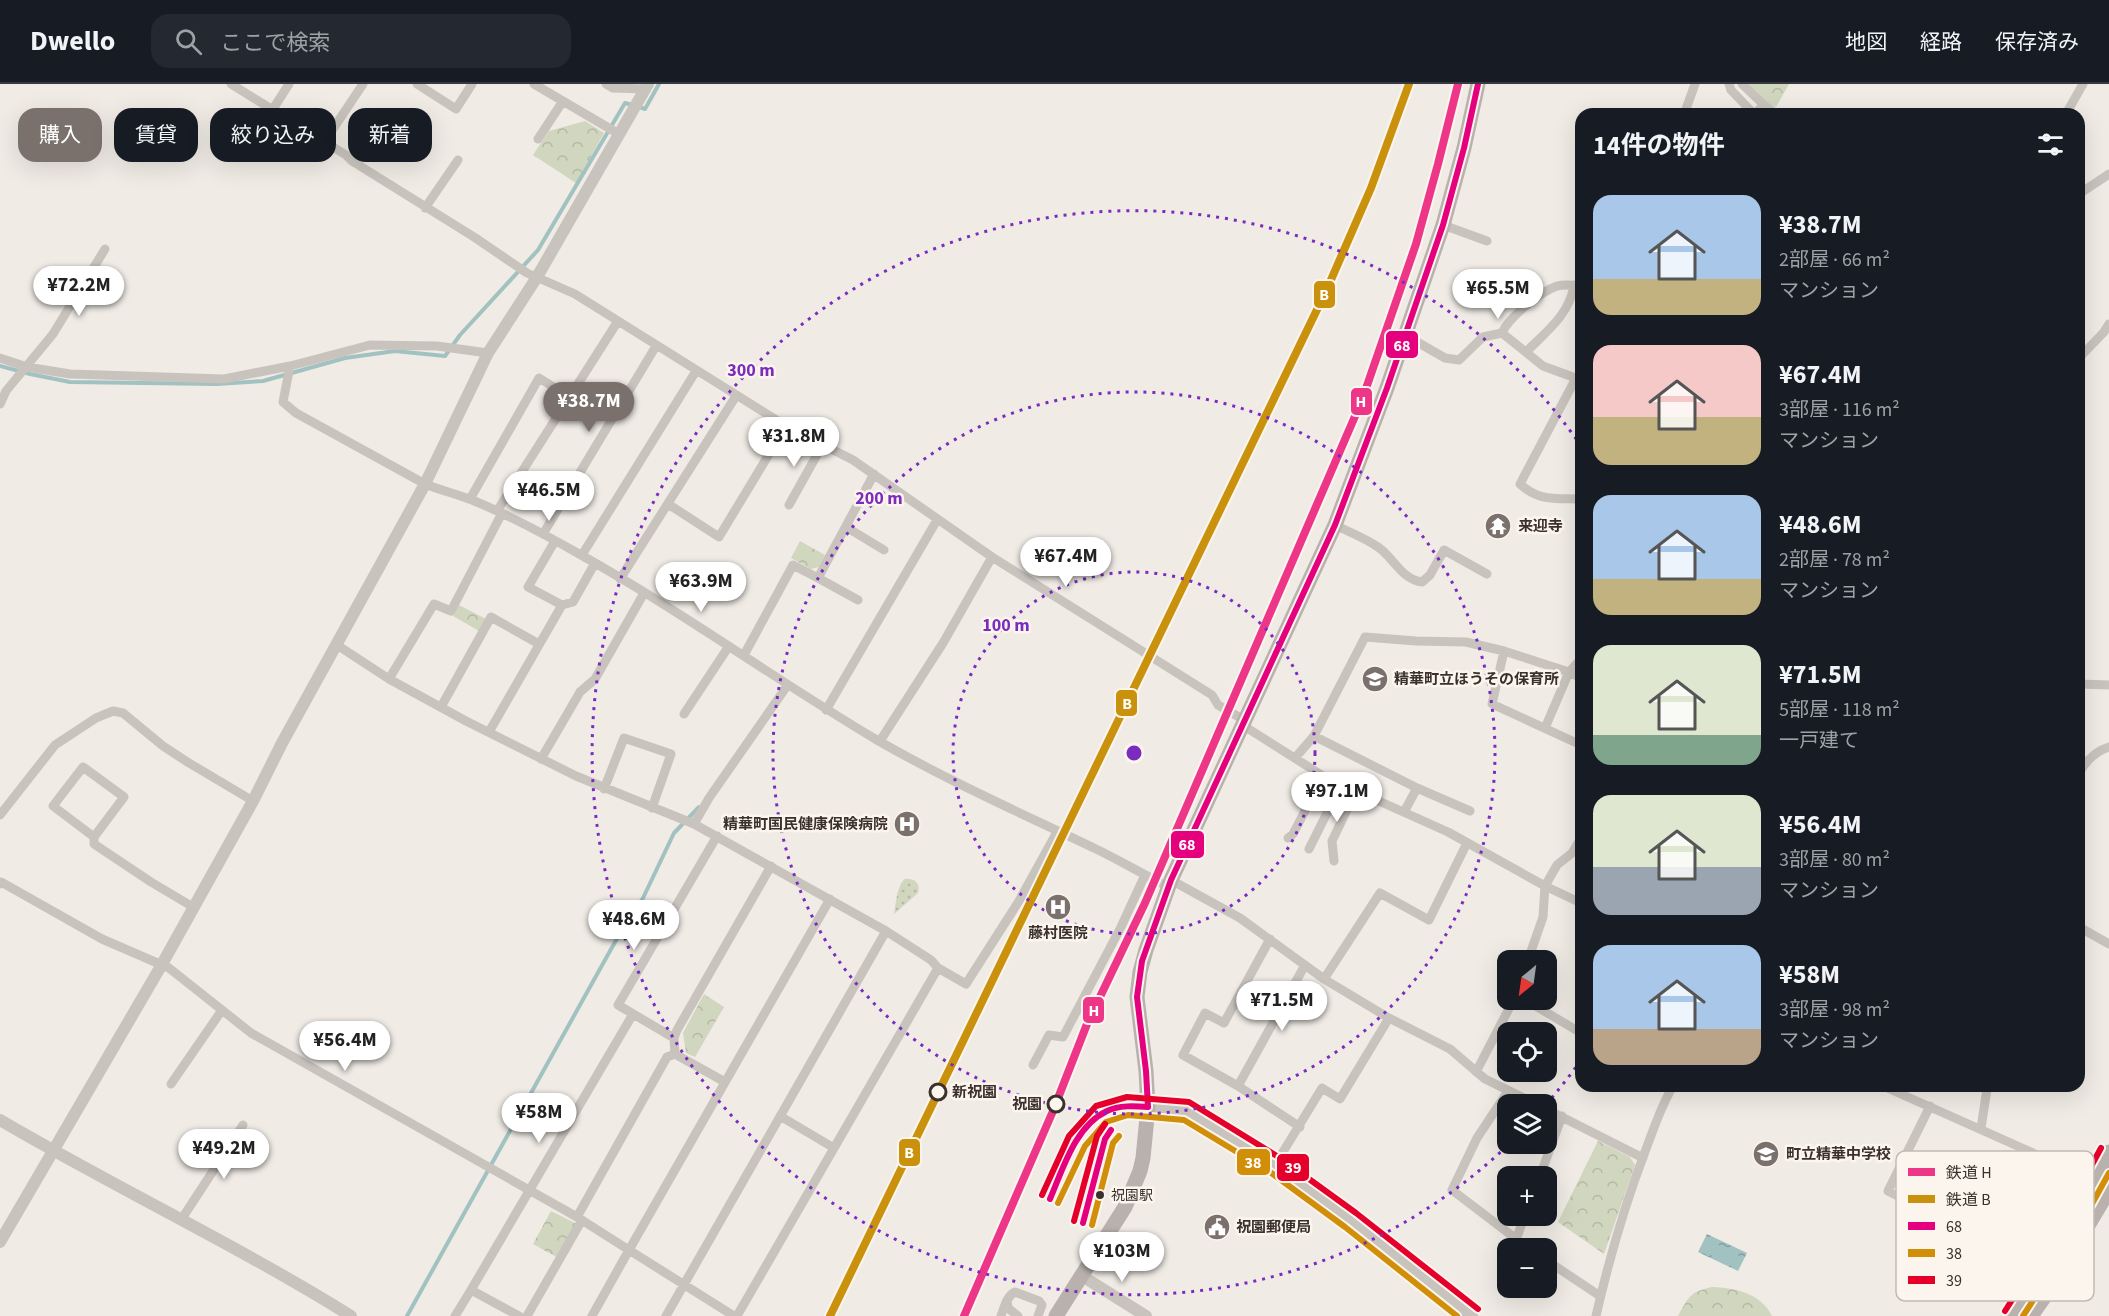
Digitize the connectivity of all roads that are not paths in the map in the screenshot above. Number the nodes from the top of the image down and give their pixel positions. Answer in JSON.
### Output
{"nodes":[{"id":1,"x":231,"y":84,"type":"edge"},
{"id":2,"x":289,"y":84,"type":"edge"},
{"id":3,"x":363,"y":84,"type":"edge"},
{"id":4,"x":417,"y":84,"type":"edge"},
{"id":5,"x":472,"y":84,"type":"edge"},
{"id":6,"x":606,"y":84,"type":"edge"},
{"id":7,"x":1479,"y":84,"type":"edge"},
{"id":8,"x":1695,"y":84,"type":"edge"},
{"id":9,"x":1729,"y":84,"type":"edge"},
{"id":10,"x":1742,"y":84,"type":"edge"},
{"id":11,"x":2083,"y":84,"type":"edge"},
{"id":12,"x":541,"y":86,"type":"edge"},
{"id":13,"x":647,"y":86,"type":"edge"},
{"id":14,"x":563,"y":101,"type":"junction"},
{"id":15,"x":1764,"y":105,"type":"junction"},
{"id":16,"x":273,"y":108,"type":"joint"},
{"id":17,"x":1687,"y":108,"type":"edge"},
{"id":18,"x":1748,"y":108,"type":"edge"},
{"id":19,"x":1761,"y":108,"type":"edge"},
{"id":20,"x":1768,"y":108,"type":"edge"},
{"id":21,"x":2069,"y":108,"type":"edge"},
{"id":22,"x":336,"y":124,"type":"edge"},
{"id":23,"x":618,"y":134,"type":"junction"},
{"id":24,"x":538,"y":139,"type":"dead end"},
{"id":25,"x":336,"y":148,"type":"edge"},
{"id":26,"x":459,"y":160,"type":"dead end"},
{"id":27,"x":2109,"y":174,"type":"edge"},
{"id":28,"x":2085,"y":190,"type":"edge"},
{"id":29,"x":425,"y":208,"type":"junction"},
{"id":30,"x":1443,"y":225,"type":"junction"},
{"id":31,"x":1487,"y":241,"type":"dead end"},
{"id":32,"x":105,"y":249,"type":"dead end"},
{"id":33,"x":537,"y":277,"type":"junction"},
{"id":34,"x":1575,"y":285,"type":"edge"},
{"id":35,"x":1575,"y":290,"type":"edge"},
{"id":36,"x":618,"y":321,"type":"junction"},
{"id":37,"x":2109,"y":324,"type":"edge"},
{"id":38,"x":1502,"y":333,"type":"junction"},
{"id":39,"x":1405,"y":335,"type":"junction"},
{"id":40,"x":656,"y":346,"type":"junction"},
{"id":41,"x":1526,"y":352,"type":"junction"},
{"id":42,"x":2085,"y":352,"type":"edge"},
{"id":43,"x":488,"y":353,"type":"junction"},
{"id":44,"x":0,"y":358,"type":"edge"},
{"id":45,"x":290,"y":366,"type":"junction"},
{"id":46,"x":27,"y":367,"type":"junction"},
{"id":47,"x":696,"y":371,"type":"junction"},
{"id":48,"x":1575,"y":378,"type":"edge"},
{"id":49,"x":1575,"y":386,"type":"edge"},
{"id":50,"x":736,"y":396,"type":"junction"},
{"id":51,"x":570,"y":397,"type":"junction"},
{"id":52,"x":0,"y":404,"type":"edge"},
{"id":53,"x":786,"y":426,"type":"junction"},
{"id":54,"x":823,"y":444,"type":"junction"},
{"id":55,"x":874,"y":474,"type":"junction"},
{"id":56,"x":425,"y":484,"type":"junction"},
{"id":57,"x":470,"y":499,"type":"junction"},
{"id":58,"x":1575,"y":499,"type":"edge"},
{"id":59,"x":668,"y":504,"type":"junction"},
{"id":60,"x":789,"y":505,"type":"dead end"},
{"id":61,"x":500,"y":512,"type":"junction"},
{"id":62,"x":937,"y":520,"type":"junction"},
{"id":63,"x":1335,"y":525,"type":"junction"},
{"id":64,"x":846,"y":527,"type":"junction"},
{"id":65,"x":543,"y":534,"type":"junction"},
{"id":66,"x":555,"y":540,"type":"junction"},
{"id":67,"x":884,"y":550,"type":"dead end"},
{"id":68,"x":582,"y":555,"type":"junction"},
{"id":69,"x":992,"y":557,"type":"junction"},
{"id":70,"x":595,"y":563,"type":"junction"},
{"id":71,"x":1487,"y":574,"type":"dead end"},
{"id":72,"x":818,"y":578,"type":"junction"},
{"id":73,"x":620,"y":579,"type":"junction"},
{"id":74,"x":644,"y":593,"type":"junction"},
{"id":75,"x":858,"y":600,"type":"dead end"},
{"id":76,"x":562,"y":605,"type":"junction"},
{"id":77,"x":539,"y":644,"type":"junction"},
{"id":78,"x":337,"y":645,"type":"junction"},
{"id":79,"x":729,"y":646,"type":"junction"},
{"id":80,"x":1504,"y":651,"type":"junction"},
{"id":81,"x":744,"y":656,"type":"junction"},
{"id":82,"x":1575,"y":666,"type":"edge"},
{"id":83,"x":1569,"y":672,"type":"junction"},
{"id":84,"x":1575,"y":675,"type":"edge"},
{"id":85,"x":389,"y":679,"type":"junction"},
{"id":86,"x":2085,"y":684,"type":"edge"},
{"id":87,"x":2109,"y":685,"type":"edge"},
{"id":88,"x":788,"y":686,"type":"junction"},
{"id":89,"x":441,"y":707,"type":"junction"},
{"id":90,"x":826,"y":710,"type":"junction"},
{"id":91,"x":684,"y":714,"type":"dead end"},
{"id":92,"x":1245,"y":723,"type":"junction"},
{"id":93,"x":1545,"y":728,"type":"junction"},
{"id":94,"x":489,"y":732,"type":"junction"},
{"id":95,"x":1314,"y":736,"type":"junction"},
{"id":96,"x":880,"y":741,"type":"junction"},
{"id":97,"x":1575,"y":741,"type":"edge"},
{"id":98,"x":2109,"y":747,"type":"edge"},
{"id":99,"x":1295,"y":758,"type":"junction"},
{"id":100,"x":541,"y":759,"type":"junction"},
{"id":101,"x":2085,"y":763,"type":"edge"},
{"id":102,"x":1323,"y":776,"type":"junction"},
{"id":103,"x":1341,"y":785,"type":"junction"},
{"id":104,"x":1417,"y":788,"type":"junction"},
{"id":105,"x":604,"y":789,"type":"junction"},
{"id":106,"x":1356,"y":792,"type":"junction"},
{"id":107,"x":253,"y":801,"type":"junction"},
{"id":108,"x":652,"y":808,"type":"junction"},
{"id":109,"x":1470,"y":811,"type":"dead end"},
{"id":110,"x":1404,"y":812,"type":"junction"},
{"id":111,"x":0,"y":814,"type":"edge"},
{"id":112,"x":694,"y":824,"type":"junction"},
{"id":113,"x":1057,"y":832,"type":"junction"},
{"id":114,"x":717,"y":836,"type":"junction"},
{"id":115,"x":94,"y":837,"type":"junction"},
{"id":116,"x":1288,"y":838,"type":"dead end"},
{"id":117,"x":1467,"y":843,"type":"junction"},
{"id":118,"x":1575,"y":848,"type":"edge"},
{"id":119,"x":1309,"y":849,"type":"dead end"},
{"id":120,"x":1334,"y":861,"type":"dead end"},
{"id":121,"x":771,"y":866,"type":"junction"},
{"id":122,"x":1145,"y":875,"type":"junction"},
{"id":123,"x":1170,"y":883,"type":"junction"},
{"id":124,"x":0,"y":884,"type":"edge"},
{"id":125,"x":1545,"y":886,"type":"junction"},
{"id":126,"x":830,"y":899,"type":"junction"},
{"id":127,"x":1575,"y":900,"type":"edge"},
{"id":128,"x":193,"y":907,"type":"junction"},
{"id":129,"x":2085,"y":930,"type":"edge"},
{"id":130,"x":886,"y":931,"type":"junction"},
{"id":131,"x":1270,"y":939,"type":"junction"},
{"id":132,"x":2109,"y":944,"type":"edge"},
{"id":133,"x":1531,"y":950,"type":"edge"},
{"id":134,"x":1305,"y":965,"type":"junction"},
{"id":135,"x":161,"y":966,"type":"junction"},
{"id":136,"x":940,"y":969,"type":"junction"},
{"id":137,"x":1324,"y":979,"type":"junction"},
{"id":138,"x":222,"y":1010,"type":"junction"},
{"id":139,"x":1508,"y":1010,"type":"edge"},
{"id":140,"x":1542,"y":1010,"type":"edge"},
{"id":141,"x":633,"y":1014,"type":"junction"},
{"id":142,"x":1389,"y":1018,"type":"junction"},
{"id":143,"x":1575,"y":1029,"type":"edge"},
{"id":144,"x":675,"y":1038,"type":"junction"},
{"id":145,"x":675,"y":1054,"type":"junction"},
{"id":146,"x":1033,"y":1065,"type":"dead end"},
{"id":147,"x":1476,"y":1072,"type":"junction"},
{"id":148,"x":725,"y":1083,"type":"junction"},
{"id":149,"x":171,"y":1084,"type":"dead end"},
{"id":150,"x":1238,"y":1086,"type":"junction"},
{"id":151,"x":1508,"y":1091,"type":"junction"},
{"id":152,"x":1669,"y":1092,"type":"edge"},
{"id":153,"x":1898,"y":1092,"type":"edge"},
{"id":154,"x":1908,"y":1092,"type":"edge"},
{"id":155,"x":1987,"y":1092,"type":"edge"},
{"id":156,"x":1514,"y":1094,"type":"edge"},
{"id":157,"x":1906,"y":1095,"type":"junction"},
{"id":158,"x":1930,"y":1106,"type":"junction"},
{"id":159,"x":1148,"y":1107,"type":"junction"},
{"id":160,"x":1557,"y":1114,"type":"edge"},
{"id":161,"x":780,"y":1116,"type":"junction"},
{"id":162,"x":1562,"y":1116,"type":"junction"},
{"id":163,"x":0,"y":1120,"type":"edge"},
{"id":164,"x":243,"y":1125,"type":"dead end"},
{"id":165,"x":1300,"y":1126,"type":"junction"},
{"id":166,"x":1981,"y":1128,"type":"junction"},
{"id":167,"x":834,"y":1148,"type":"junction"},
{"id":168,"x":53,"y":1151,"type":"junction"},
{"id":169,"x":1908,"y":1151,"type":"edge"},
{"id":170,"x":2029,"y":1151,"type":"edge"},
{"id":171,"x":2109,"y":1152,"type":"edge"},
{"id":172,"x":1643,"y":1158,"type":"junction"},
{"id":173,"x":1275,"y":1165,"type":"junction"},
{"id":174,"x":1544,"y":1166,"type":"edge"},
{"id":175,"x":1896,"y":1175,"type":"edge"},
{"id":176,"x":2094,"y":1184,"type":"edge"},
{"id":177,"x":2094,"y":1186,"type":"edge"},
{"id":178,"x":528,"y":1190,"type":"junction"},
{"id":179,"x":2108,"y":1193,"type":"edge"},
{"id":180,"x":1896,"y":1195,"type":"edge"},
{"id":181,"x":2094,"y":1216,"type":"edge"},
{"id":182,"x":580,"y":1219,"type":"junction"},
{"id":183,"x":181,"y":1220,"type":"junction"},
{"id":184,"x":1513,"y":1238,"type":"edge"},
{"id":185,"x":0,"y":1242,"type":"edge"},
{"id":186,"x":629,"y":1250,"type":"junction"},
{"id":187,"x":1557,"y":1267,"type":"edge"},
{"id":188,"x":1082,"y":1276,"type":"junction"},
{"id":189,"x":684,"y":1283,"type":"junction"},
{"id":190,"x":471,"y":1290,"type":"junction"},
{"id":191,"x":1600,"y":1296,"type":"junction"},
{"id":192,"x":1007,"y":1300,"type":"junction"},
{"id":193,"x":2022,"y":1301,"type":"edge"},
{"id":194,"x":2041,"y":1301,"type":"edge"},
{"id":195,"x":1144,"y":1315,"type":"edge"},
{"id":196,"x":351,"y":1316,"type":"edge"},
{"id":197,"x":455,"y":1316,"type":"edge"},
{"id":198,"x":519,"y":1316,"type":"edge"},
{"id":199,"x":527,"y":1316,"type":"edge"},
{"id":200,"x":592,"y":1316,"type":"edge"},
{"id":201,"x":666,"y":1316,"type":"edge"},
{"id":202,"x":735,"y":1316,"type":"edge"},
{"id":203,"x":1001,"y":1316,"type":"edge"},
{"id":204,"x":1013,"y":1316,"type":"edge"},
{"id":205,"x":1038,"y":1316,"type":"edge"},
{"id":206,"x":1056,"y":1316,"type":"edge"},
{"id":207,"x":1472,"y":1316,"type":"edge"},
{"id":208,"x":1596,"y":1316,"type":"edge"},
{"id":209,"x":2012,"y":1316,"type":"edge"},
{"id":210,"x":2031,"y":1316,"type":"edge"}],
"edges":[{"from":1,"to":16,"type":"street"},
{"from":2,"to":16,"type":"street"},
{"from":3,"to":22,"type":"street"},
{"from":4,"to":5,"type":"street"},
{"from":6,"to":13,"type":"street"},
{"from":7,"to":30,"type":"main road"},
{"from":8,"to":17,"type":"street"},
{"from":9,"to":18,"type":"street"},
{"from":10,"to":15,"type":"street"},
{"from":11,"to":21,"type":"street"},
{"from":12,"to":14,"type":"street"},
{"from":13,"to":23,"type":"street"},
{"from":14,"to":23,"type":"street"},
{"from":14,"to":24,"type":"street"},
{"from":15,"to":19,"type":"street"},
{"from":15,"to":20,"type":"street"},
{"from":23,"to":33,"type":"street"},
{"from":25,"to":29,"type":"street"},
{"from":26,"to":29,"type":"street"},
{"from":27,"to":28,"type":"street"},
{"from":29,"to":33,"type":"street"},
{"from":30,"to":31,"type":"street"},
{"from":30,"to":39,"type":"main road"},
{"from":32,"to":46,"type":"street"},
{"from":33,"to":36,"type":"street"},
{"from":33,"to":43,"type":"street"},
{"from":34,"to":38,"type":"street"},
{"from":35,"to":41,"type":"street"},
{"from":36,"to":40,"type":"street"},
{"from":36,"to":51,"type":"street"},
{"from":37,"to":42,"type":"street"},
{"from":38,"to":39,"type":"street"},
{"from":38,"to":41,"type":"street"},
{"from":39,"to":63,"type":"main road"},
{"from":40,"to":47,"type":"street"},
{"from":40,"to":65,"type":"street"},
{"from":41,"to":48,"type":"street"},
{"from":43,"to":45,"type":"street"},
{"from":43,"to":56,"type":"street"},
{"from":44,"to":46,"type":"street"},
{"from":45,"to":46,"type":"street"},
{"from":45,"to":56,"type":"street"},
{"from":46,"to":52,"type":"street"},
{"from":47,"to":50,"type":"street"},
{"from":47,"to":68,"type":"street"},
{"from":49,"to":58,"type":"street"},
{"from":50,"to":53,"type":"street"},
{"from":50,"to":59,"type":"street"},
{"from":51,"to":57,"type":"street"},
{"from":51,"to":61,"type":"street"},
{"from":53,"to":54,"type":"street"},
{"from":53,"to":59,"type":"street"},
{"from":54,"to":55,"type":"street"},
{"from":54,"to":60,"type":"street"},
{"from":55,"to":62,"type":"street"},
{"from":55,"to":64,"type":"street"},
{"from":56,"to":57,"type":"street"},
{"from":56,"to":78,"type":"street"},
{"from":57,"to":61,"type":"street"},
{"from":59,"to":73,"type":"street"},
{"from":61,"to":65,"type":"street"},
{"from":61,"to":85,"type":"street"},
{"from":62,"to":69,"type":"street"},
{"from":62,"to":90,"type":"street"},
{"from":63,"to":71,"type":"street"},
{"from":63,"to":92,"type":"main road"},
{"from":64,"to":67,"type":"street"},
{"from":64,"to":72,"type":"street"},
{"from":65,"to":66,"type":"street"},
{"from":66,"to":68,"type":"street"},
{"from":66,"to":76,"type":"street"},
{"from":68,"to":70,"type":"street"},
{"from":69,"to":92,"type":"street"},
{"from":69,"to":96,"type":"street"},
{"from":70,"to":73,"type":"street"},
{"from":70,"to":76,"type":"street"},
{"from":72,"to":75,"type":"street"},
{"from":72,"to":81,"type":"street"},
{"from":73,"to":74,"type":"street"},
{"from":74,"to":79,"type":"street"},
{"from":74,"to":100,"type":"street"},
{"from":76,"to":77,"type":"street"},
{"from":77,"to":89,"type":"street"},
{"from":77,"to":94,"type":"street"},
{"from":78,"to":85,"type":"street"},
{"from":78,"to":107,"type":"street"},
{"from":79,"to":81,"type":"street"},
{"from":79,"to":91,"type":"street"},
{"from":80,"to":83,"type":"street"},
{"from":80,"to":93,"type":"street"},
{"from":80,"to":95,"type":"street"},
{"from":81,"to":88,"type":"street"},
{"from":82,"to":83,"type":"street"},
{"from":83,"to":84,"type":"street"},
{"from":83,"to":93,"type":"street"},
{"from":85,"to":89,"type":"street"},
{"from":86,"to":87,"type":"street"},
{"from":88,"to":90,"type":"street"},
{"from":88,"to":112,"type":"street"},
{"from":89,"to":94,"type":"street"},
{"from":90,"to":96,"type":"street"},
{"from":92,"to":99,"type":"street"},
{"from":92,"to":123,"type":"main road"},
{"from":93,"to":97,"type":"street"},
{"from":94,"to":100,"type":"street"},
{"from":95,"to":99,"type":"street"},
{"from":95,"to":104,"type":"street"},
{"from":96,"to":113,"type":"street"},
{"from":98,"to":101,"type":"street"},
{"from":99,"to":102,"type":"street"},
{"from":100,"to":105,"type":"street"},
{"from":102,"to":103,"type":"street"},
{"from":102,"to":116,"type":"street"},
{"from":103,"to":106,"type":"street"},
{"from":103,"to":119,"type":"street"},
{"from":104,"to":109,"type":"street"},
{"from":104,"to":110,"type":"street"},
{"from":105,"to":108,"type":"street"},
{"from":105,"to":108,"type":"street"},
{"from":106,"to":110,"type":"street"},
{"from":106,"to":120,"type":"street"},
{"from":107,"to":111,"type":"street"},
{"from":107,"to":128,"type":"street"},
{"from":108,"to":112,"type":"street"},
{"from":110,"to":117,"type":"street"},
{"from":112,"to":114,"type":"street"},
{"from":113,"to":122,"type":"street"},
{"from":113,"to":136,"type":"street"},
{"from":114,"to":121,"type":"street"},
{"from":114,"to":141,"type":"street"},
{"from":115,"to":115,"type":"street"},
{"from":115,"to":128,"type":"street"},
{"from":117,"to":125,"type":"street"},
{"from":117,"to":137,"type":"street"},
{"from":118,"to":125,"type":"street"},
{"from":121,"to":126,"type":"street"},
{"from":121,"to":144,"type":"street"},
{"from":122,"to":123,"type":"street"},
{"from":122,"to":146,"type":"street"},
{"from":123,"to":131,"type":"street"},
{"from":123,"to":159,"type":"main road"},
{"from":124,"to":135,"type":"street"},
{"from":125,"to":127,"type":"street"},
{"from":125,"to":133,"type":"street"},
{"from":126,"to":130,"type":"street"},
{"from":126,"to":148,"type":"street"},
{"from":128,"to":135,"type":"street"},
{"from":129,"to":132,"type":"street"},
{"from":130,"to":136,"type":"street"},
{"from":130,"to":161,"type":"street"},
{"from":131,"to":134,"type":"street"},
{"from":131,"to":150,"type":"street"},
{"from":134,"to":137,"type":"street"},
{"from":134,"to":150,"type":"street"},
{"from":135,"to":138,"type":"street"},
{"from":135,"to":168,"type":"street"},
{"from":136,"to":167,"type":"street"},
{"from":137,"to":142,"type":"street"},
{"from":138,"to":149,"type":"street"},
{"from":138,"to":178,"type":"street"},
{"from":139,"to":147,"type":"street"},
{"from":140,"to":143,"type":"street"},
{"from":141,"to":144,"type":"street"},
{"from":141,"to":178,"type":"street"},
{"from":142,"to":147,"type":"street"},
{"from":142,"to":165,"type":"street"},
{"from":144,"to":145,"type":"street"},
{"from":145,"to":148,"type":"street"},
{"from":145,"to":182,"type":"street"},
{"from":147,"to":151,"type":"street"},
{"from":148,"to":186,"type":"street"},
{"from":150,"to":165,"type":"street"},
{"from":151,"to":156,"type":"street"},
{"from":151,"to":184,"type":"street"},
{"from":152,"to":172,"type":"street"},
{"from":153,"to":157,"type":"street"},
{"from":154,"to":157,"type":"street"},
{"from":155,"to":166,"type":"street"},
{"from":157,"to":158,"type":"street"},
{"from":158,"to":166,"type":"street"},
{"from":158,"to":169,"type":"street"},
{"from":159,"to":173,"type":"street"},
{"from":159,"to":188,"type":"main road"},
{"from":160,"to":162,"type":"street"},
{"from":161,"to":167,"type":"street"},
{"from":161,"to":189,"type":"street"},
{"from":162,"to":172,"type":"street"},
{"from":162,"to":174,"type":"street"},
{"from":163,"to":168,"type":"street"},
{"from":164,"to":183,"type":"street"},
{"from":165,"to":173,"type":"street"},
{"from":166,"to":170,"type":"street"},
{"from":167,"to":202,"type":"street"},
{"from":168,"to":183,"type":"street"},
{"from":168,"to":185,"type":"street"},
{"from":171,"to":176,"type":"main road"},
{"from":172,"to":191,"type":"street"},
{"from":173,"to":207,"type":"street"},
{"from":175,"to":180,"type":"street"},
{"from":177,"to":179,"type":"street"},
{"from":178,"to":182,"type":"street"},
{"from":178,"to":190,"type":"street"},
{"from":179,"to":181,"type":"main road"},
{"from":182,"to":186,"type":"street"},
{"from":182,"to":199,"type":"street"},
{"from":183,"to":196,"type":"street"},
{"from":186,"to":189,"type":"street"},
{"from":186,"to":200,"type":"street"},
{"from":187,"to":191,"type":"street"},
{"from":188,"to":195,"type":"street"},
{"from":188,"to":206,"type":"main road"},
{"from":189,"to":201,"type":"street"},
{"from":189,"to":202,"type":"street"},
{"from":190,"to":197,"type":"street"},
{"from":190,"to":198,"type":"street"},
{"from":191,"to":208,"type":"street"},
{"from":192,"to":203,"type":"street"},
{"from":192,"to":204,"type":"street"},
{"from":192,"to":205,"type":"street"},
{"from":193,"to":209,"type":"main road"},
{"from":194,"to":210,"type":"main road"}]}
